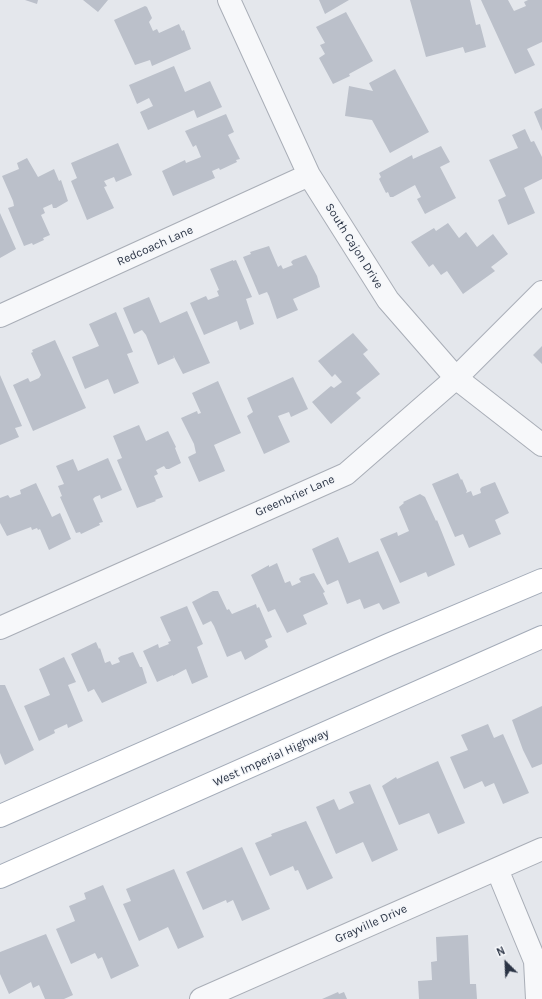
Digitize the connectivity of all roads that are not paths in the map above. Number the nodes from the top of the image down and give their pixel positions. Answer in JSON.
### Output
{"nodes":[{"id":1,"x":229,"y":0,"type":"edge"},
{"id":2,"x":309,"y":175,"type":"junction"},
{"id":3,"x":542,"y":292,"type":"edge"},
{"id":4,"x":0,"y":316,"type":"edge"},
{"id":5,"x":456,"y":378,"type":"junction"},
{"id":6,"x":542,"y":445,"type":"edge"},
{"id":7,"x":542,"y":580,"type":"edge"},
{"id":8,"x":0,"y":628,"type":"edge"},
{"id":9,"x":542,"y":637,"type":"edge"},
{"id":10,"x":0,"y":816,"type":"edge"},
{"id":11,"x":542,"y":849,"type":"edge"},
{"id":12,"x":497,"y":869,"type":"junction"},
{"id":13,"x":0,"y":877,"type":"edge"},
{"id":14,"x":201,"y":999,"type":"edge"},
{"id":15,"x":537,"y":999,"type":"edge"}],
"edges":[{"from":1,"to":2,"type":"street","name":"South Cajon Drive"},
{"from":2,"to":4,"type":"street","name":"Redcoach Lane"},
{"from":2,"to":5,"type":"street","name":"South Cajon Drive"},
{"from":3,"to":5,"type":"street","name":"Greenbrier Lane"},
{"from":5,"to":6,"type":"street","name":"South Cajon Drive"},
{"from":5,"to":8,"type":"street","name":"Greenbrier Lane"},
{"from":7,"to":10,"type":"main road"},
{"from":9,"to":13,"type":"main road","name":"West Imperial Highway"},
{"from":11,"to":12,"type":"street","name":"Grayville Drive"},
{"from":12,"to":14,"type":"street","name":"Grayville Drive"},
{"from":12,"to":15,"type":"street"}]}
